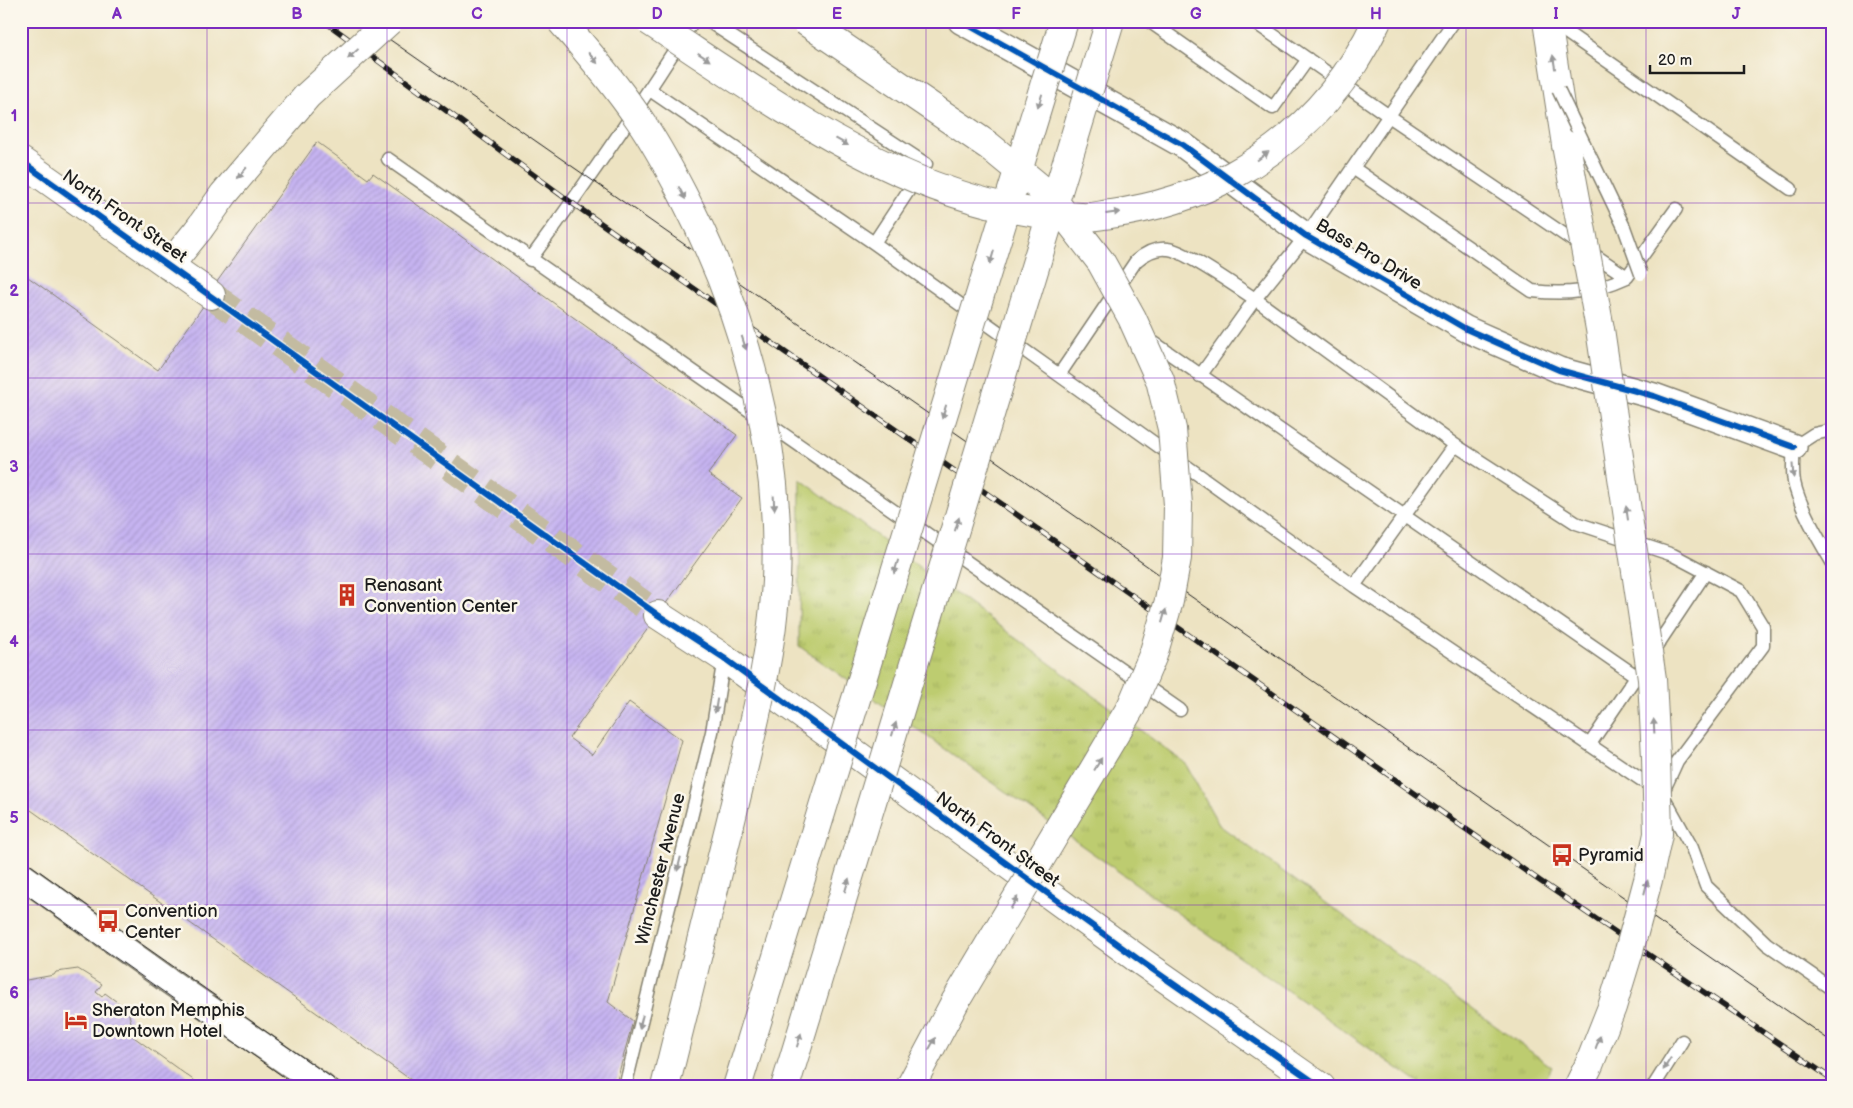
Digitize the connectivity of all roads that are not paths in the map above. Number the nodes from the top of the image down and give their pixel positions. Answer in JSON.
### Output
{"nodes":[{"id":1,"x":389,"y":21,"type":"edge"},
{"id":2,"x":561,"y":21,"type":"edge"},
{"id":3,"x":648,"y":21,"type":"edge"},
{"id":4,"x":694,"y":21,"type":"edge"},
{"id":5,"x":708,"y":21,"type":"edge"},
{"id":6,"x":805,"y":21,"type":"edge"},
{"id":7,"x":1064,"y":21,"type":"edge"},
{"id":8,"x":1110,"y":21,"type":"edge"},
{"id":9,"x":1149,"y":21,"type":"edge"},
{"id":10,"x":1253,"y":21,"type":"edge"},
{"id":11,"x":1377,"y":21,"type":"edge"},
{"id":12,"x":1454,"y":21,"type":"edge"},
{"id":13,"x":1549,"y":21,"type":"edge"},
{"id":14,"x":977,"y":25,"type":"edge"},
{"id":15,"x":1308,"y":59,"type":"junction"},
{"id":16,"x":1558,"y":89,"type":"junction"},
{"id":17,"x":650,"y":90,"type":"junction"},
{"id":18,"x":1389,"y":116,"type":"junction"},
{"id":19,"x":388,"y":160,"type":"dead end"},
{"id":20,"x":21,"y":161,"type":"edge"},
{"id":21,"x":1353,"y":168,"type":"junction"},
{"id":22,"x":1791,"y":189,"type":"dead end"},
{"id":23,"x":1676,"y":209,"type":"dead end"},
{"id":24,"x":1306,"y":236,"type":"junction"},
{"id":25,"x":874,"y":244,"type":"junction"},
{"id":26,"x":530,"y":260,"type":"junction"},
{"id":27,"x":168,"y":266,"type":"junction"},
{"id":28,"x":1641,"y":274,"type":"dead end"},
{"id":29,"x":1627,"y":277,"type":"junction"},
{"id":30,"x":211,"y":295,"type":"tunnel mouth"},
{"id":31,"x":1255,"y":299,"type":"junction"},
{"id":32,"x":1112,"y":313,"type":"junction"},
{"id":33,"x":1059,"y":375,"type":"junction"},
{"id":34,"x":1200,"y":376,"type":"junction"},
{"id":35,"x":1832,"y":430,"type":"edge"},
{"id":36,"x":1455,"y":445,"type":"junction"},
{"id":37,"x":1794,"y":447,"type":"junction"},
{"id":38,"x":1404,"y":516,"type":"junction"},
{"id":39,"x":1832,"y":562,"type":"edge"},
{"id":40,"x":1706,"y":572,"type":"junction"},
{"id":41,"x":1354,"y":586,"type":"junction"},
{"id":42,"x":658,"y":615,"type":"tunnel mouth"},
{"id":43,"x":724,"y":658,"type":"junction"},
{"id":44,"x":1636,"y":676,"type":"junction"},
{"id":45,"x":1180,"y":710,"type":"dead end"},
{"id":46,"x":1590,"y":744,"type":"junction"},
{"id":47,"x":1662,"y":794,"type":"junction"},
{"id":48,"x":21,"y":875,"type":"edge"},
{"id":49,"x":1832,"y":988,"type":"edge"},
{"id":50,"x":1682,"y":1041,"type":"dead end"},
{"id":51,"x":323,"y":1087,"type":"edge"},
{"id":52,"x":625,"y":1087,"type":"edge"},
{"id":53,"x":665,"y":1087,"type":"edge"},
{"id":54,"x":737,"y":1087,"type":"edge"},
{"id":55,"x":785,"y":1087,"type":"edge"},
{"id":56,"x":910,"y":1087,"type":"edge"},
{"id":57,"x":1321,"y":1087,"type":"edge"},
{"id":58,"x":1578,"y":1087,"type":"edge"},
{"id":59,"x":1653,"y":1087,"type":"edge"}],
"edges":[{"from":1,"to":27,"type":"main road","one_way":true,"bridge":true},
{"from":2,"to":53,"type":"main road","one_way":true,"bridge":true},
{"from":3,"to":11,"type":"main road","one_way":true,"bridge":true},
{"from":4,"to":17,"type":"lane"},
{"from":5,"to":25,"type":"lane"},
{"from":56,"to":6,"type":"main road","one_way":true,"bridge":true},
{"from":7,"to":54,"type":"main road","one_way":true,"bridge":true},
{"from":55,"to":8,"type":"main road","one_way":true,"bridge":true},
{"from":9,"to":15,"type":"lane"},
{"from":10,"to":15,"type":"lane"},
{"from":12,"to":18,"type":"lane"},
{"from":16,"to":13,"type":"main road","one_way":true},
{"from":13,"to":22,"type":"lane"},
{"from":14,"to":24,"type":"street","name":"Bass Pro Drive"},
{"from":15,"to":18,"type":"lane"},
{"from":16,"to":28,"type":"lane","bridge":true},
{"from":58,"to":16,"type":"main road","one_way":true,"bridge":true},
{"from":17,"to":25,"type":"lane"},
{"from":17,"to":26,"type":"lane"},
{"from":18,"to":21,"type":"lane"},
{"from":18,"to":29,"type":"lane"},
{"from":19,"to":26,"type":"lane"},
{"from":20,"to":27,"type":"main road","name":"North Front Street"},
{"from":21,"to":24,"type":"lane"},
{"from":21,"to":29,"type":"lane"},
{"from":23,"to":29,"type":"lane"},
{"from":24,"to":31,"type":"lane"},
{"from":24,"to":37,"type":"street","name":"Bass Pro Drive"},
{"from":25,"to":33,"type":"lane"},
{"from":26,"to":45,"type":"lane"},
{"from":27,"to":30,"type":"main road","name":"North Front Street"},
{"from":31,"to":32,"type":"lane"},
{"from":31,"to":34,"type":"lane"},
{"from":31,"to":36,"type":"lane"},
{"from":32,"to":33,"type":"lane"},
{"from":32,"to":34,"type":"lane"},
{"from":33,"to":41,"type":"lane"},
{"from":34,"to":38,"type":"lane"},
{"from":35,"to":37,"type":"lane"},
{"from":36,"to":38,"type":"lane"},
{"from":36,"to":40,"type":"lane"},
{"from":37,"to":39,"type":"lane","one_way":true},
{"from":38,"to":41,"type":"lane"},
{"from":38,"to":44,"type":"lane"},
{"from":40,"to":44,"type":"lane"},
{"from":40,"to":47,"type":"lane"},
{"from":41,"to":46,"type":"lane"},
{"from":42,"to":43,"type":"main road","name":"North Front Street"},
{"from":43,"to":52,"type":"lane","name":"Winchester Avenue","one_way":true},
{"from":43,"to":57,"type":"main road","name":"North Front Street"},
{"from":44,"to":46,"type":"lane"},
{"from":46,"to":47,"type":"lane"},
{"from":47,"to":49,"type":"lane"},
{"from":48,"to":51,"type":"street"},
{"from":50,"to":59,"type":"lane","one_way":true}]}
